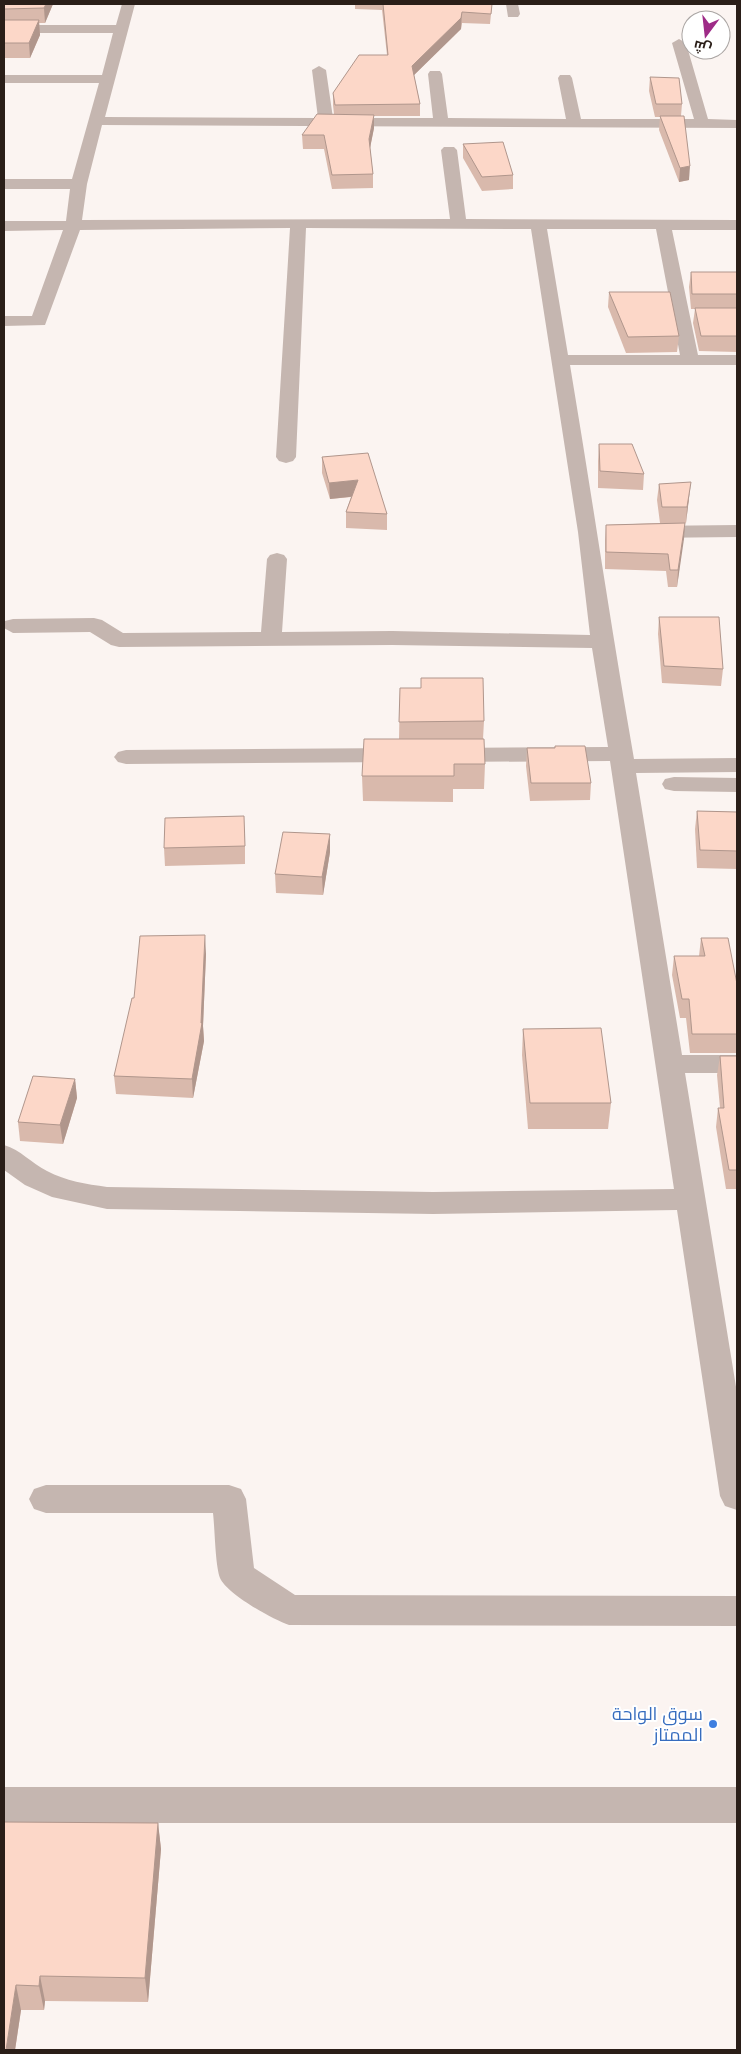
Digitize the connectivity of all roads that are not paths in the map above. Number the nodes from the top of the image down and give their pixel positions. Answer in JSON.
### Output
{"nodes":[{"id":1,"x":128,"y":4,"type":"edge"},
{"id":2,"x":4,"y":29,"type":"edge"},
{"id":3,"x":121,"y":30,"type":"junction"},
{"id":4,"x":679,"y":43,"type":"dead end"},
{"id":5,"x":319,"y":70,"type":"dead end"},
{"id":6,"x":435,"y":74,"type":"dead end"},
{"id":7,"x":565,"y":78,"type":"dead end"},
{"id":8,"x":4,"y":79,"type":"edge"},
{"id":9,"x":107,"y":79,"type":"junction"},
{"id":10,"x":96,"y":121,"type":"junction"},
{"id":11,"x":326,"y":122,"type":"junction"},
{"id":12,"x":441,"y":122,"type":"junction"},
{"id":13,"x":574,"y":123,"type":"junction"},
{"id":14,"x":702,"y":123,"type":"junction"},
{"id":15,"x":737,"y":124,"type":"edge"},
{"id":16,"x":449,"y":150,"type":"dead end"},
{"id":17,"x":4,"y":184,"type":"edge"},
{"id":18,"x":79,"y":184,"type":"junction"},
{"id":19,"x":298,"y":224,"type":"junction"},
{"id":20,"x":459,"y":224,"type":"junction"},
{"id":21,"x":538,"y":225,"type":"junction"},
{"id":22,"x":663,"y":225,"type":"junction"},
{"id":23,"x":737,"y":225,"type":"edge"},
{"id":24,"x":4,"y":226,"type":"edge"},
{"id":25,"x":73,"y":226,"type":"junction"},
{"id":26,"x":682,"y":316,"type":"junction"},
{"id":27,"x":701,"y":316,"type":"edge"},
{"id":28,"x":4,"y":321,"type":"edge"},
{"id":29,"x":559,"y":360,"type":"junction"},
{"id":30,"x":690,"y":360,"type":"junction"},
{"id":31,"x":737,"y":360,"type":"edge"},
{"id":32,"x":286,"y":457,"type":"dead end"},
{"id":33,"x":737,"y":531,"type":"edge"},
{"id":34,"x":608,"y":532,"type":"junction"},
{"id":35,"x":277,"y":559,"type":"dead end"},
{"id":36,"x":12,"y":626,"type":"dead end"},
{"id":37,"x":271,"y":639,"type":"junction"},
{"id":38,"x":602,"y":642,"type":"junction"},
{"id":39,"x":126,"y":757,"type":"dead end"},
{"id":40,"x":737,"y":765,"type":"edge"},
{"id":41,"x":623,"y":768,"type":"junction"},
{"id":42,"x":737,"y":785,"type":"edge"},
{"id":43,"x":670,"y":1064,"type":"junction"},
{"id":44,"x":737,"y":1064,"type":"edge"},
{"id":45,"x":4,"y":1155,"type":"edge"},
{"id":46,"x":691,"y":1199,"type":"junction"},
{"id":47,"x":737,"y":1496,"type":"edge"},
{"id":48,"x":46,"y":1499,"type":"dead end"},
{"id":49,"x":737,"y":1611,"type":"edge"},
{"id":50,"x":4,"y":1805,"type":"edge"},
{"id":51,"x":737,"y":1805,"type":"edge"}],
"edges":[{"from":1,"to":3,"type":"street"},
{"from":2,"to":3,"type":"street"},
{"from":3,"to":9,"type":"street"},
{"from":4,"to":14,"type":"street"},
{"from":5,"to":11,"type":"street"},
{"from":6,"to":12,"type":"street"},
{"from":7,"to":13,"type":"street"},
{"from":8,"to":9,"type":"street"},
{"from":9,"to":10,"type":"street"},
{"from":10,"to":11,"type":"street"},
{"from":10,"to":18,"type":"street"},
{"from":11,"to":12,"type":"street"},
{"from":12,"to":13,"type":"street"},
{"from":13,"to":14,"type":"street"},
{"from":14,"to":15,"type":"street"},
{"from":16,"to":20,"type":"street"},
{"from":17,"to":18,"type":"street"},
{"from":18,"to":25,"type":"street"},
{"from":19,"to":20,"type":"street"},
{"from":19,"to":25,"type":"street"},
{"from":19,"to":32,"type":"street"},
{"from":20,"to":21,"type":"street"},
{"from":21,"to":22,"type":"street"},
{"from":21,"to":29,"type":"street"},
{"from":22,"to":23,"type":"street"},
{"from":22,"to":26,"type":"street"},
{"from":24,"to":25,"type":"street"},
{"from":25,"to":28,"type":"street"},
{"from":26,"to":27,"type":"street"},
{"from":26,"to":30,"type":"street"},
{"from":29,"to":30,"type":"street"},
{"from":29,"to":34,"type":"street"},
{"from":30,"to":31,"type":"street"},
{"from":33,"to":34,"type":"street"},
{"from":34,"to":38,"type":"street"},
{"from":35,"to":37,"type":"street"},
{"from":36,"to":37,"type":"street"},
{"from":37,"to":38,"type":"street"},
{"from":38,"to":41,"type":"street"},
{"from":39,"to":41,"type":"street"},
{"from":40,"to":41,"type":"street"},
{"from":41,"to":42,"type":"street"},
{"from":41,"to":43,"type":"street"},
{"from":43,"to":44,"type":"street"},
{"from":43,"to":46,"type":"street"},
{"from":45,"to":46,"type":"street"},
{"from":46,"to":47,"type":"street"},
{"from":48,"to":49,"type":"street"},
{"from":50,"to":51,"type":"street"}]}
